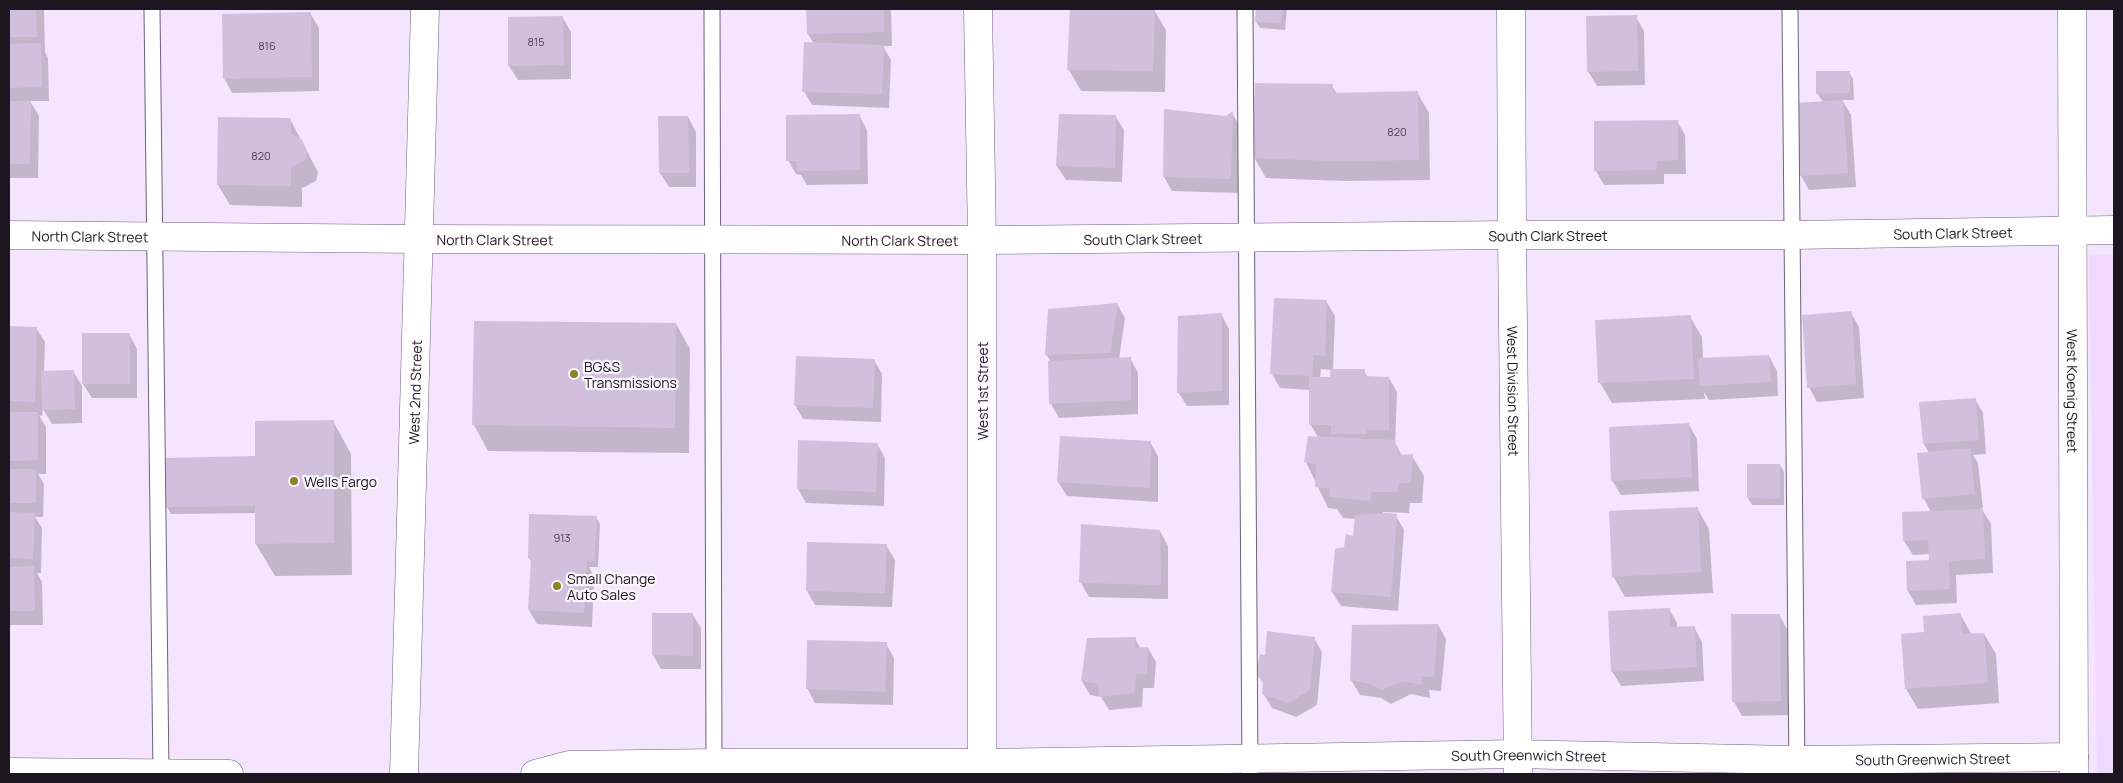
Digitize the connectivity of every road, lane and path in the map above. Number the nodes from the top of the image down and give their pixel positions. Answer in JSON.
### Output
{"nodes":[{"id":1,"x":152,"y":9,"type":"edge"},
{"id":2,"x":425,"y":9,"type":"edge"},
{"id":3,"x":712,"y":9,"type":"edge"},
{"id":4,"x":978,"y":9,"type":"edge"},
{"id":5,"x":1246,"y":9,"type":"edge"},
{"id":6,"x":1511,"y":9,"type":"edge"},
{"id":7,"x":1790,"y":9,"type":"edge"},
{"id":8,"x":2072,"y":9,"type":"edge"},
{"id":9,"x":2114,"y":230,"type":"edge"},
{"id":10,"x":2073,"y":231,"type":"junction"},
{"id":11,"x":9,"y":235,"type":"edge"},
{"id":12,"x":1512,"y":235,"type":"junction"},
{"id":13,"x":1792,"y":235,"type":"junction"},
{"id":14,"x":155,"y":236,"type":"junction"},
{"id":15,"x":1247,"y":237,"type":"junction"},
{"id":16,"x":417,"y":239,"type":"junction"},
{"id":17,"x":712,"y":239,"type":"junction"},
{"id":18,"x":982,"y":240,"type":"junction"},
{"id":19,"x":1518,"y":764,"type":"edge"},
{"id":20,"x":1250,"y":766,"type":"edge"},
{"id":21,"x":2074,"y":766,"type":"edge"},
{"id":22,"x":1797,"y":767,"type":"edge"},
{"id":23,"x":714,"y":768,"type":"edge"},
{"id":24,"x":982,"y":769,"type":"edge"},
{"id":25,"x":9,"y":772,"type":"edge"},
{"id":26,"x":161,"y":774,"type":"edge"},
{"id":27,"x":229,"y":774,"type":"edge"},
{"id":28,"x":404,"y":774,"type":"edge"},
{"id":29,"x":535,"y":774,"type":"edge"}],
"edges":[{"from":1,"to":14,"type":"lane"},
{"from":2,"to":16,"type":"main road","name":"West 2nd Street"},
{"from":3,"to":17,"type":"lane"},
{"from":4,"to":18,"type":"main road","name":"West 1st Street"},
{"from":5,"to":15,"type":"lane"},
{"from":6,"to":12,"type":"main road","name":"West Division Street"},
{"from":7,"to":13,"type":"lane"},
{"from":8,"to":10,"type":"main road","name":"West Koenig Street"},
{"from":9,"to":10,"type":"main road","name":"South Clark Street"},
{"from":10,"to":13,"type":"main road","name":"South Clark Street"},
{"from":10,"to":21,"type":"main road","name":"West Koenig Street"},
{"from":11,"to":14,"type":"main road","name":"North Clark Street"},
{"from":12,"to":13,"type":"main road","name":"South Clark Street"},
{"from":12,"to":15,"type":"main road","name":"South Clark Street"},
{"from":12,"to":19,"type":"main road","name":"West Division Street"},
{"from":13,"to":22,"type":"lane"},
{"from":14,"to":16,"type":"main road","name":"North Clark Street"},
{"from":14,"to":26,"type":"lane"},
{"from":15,"to":18,"type":"main road","name":"South Clark Street"},
{"from":15,"to":20,"type":"lane"},
{"from":16,"to":17,"type":"main road","name":"North Clark Street"},
{"from":16,"to":28,"type":"main road","name":"West 2nd Street"},
{"from":17,"to":18,"type":"main road","name":"North Clark Street"},
{"from":17,"to":23,"type":"lane"},
{"from":18,"to":24,"type":"main road","name":"West 1st Street"},
{"from":19,"to":20,"type":"main road","name":"South Greenwich Street"},
{"from":19,"to":22,"type":"main road","name":"South Greenwich Street"},
{"from":20,"to":24,"type":"main road","name":"South Greenwich Street"},
{"from":21,"to":22,"type":"main road","name":"South Greenwich Street"},
{"from":23,"to":24,"type":"main road","name":"South Greenwich Street"},
{"from":23,"to":29,"type":"main road","name":"South Greenwich Street"},
{"from":25,"to":26,"type":"main road"},
{"from":26,"to":27,"type":"main road"}]}
